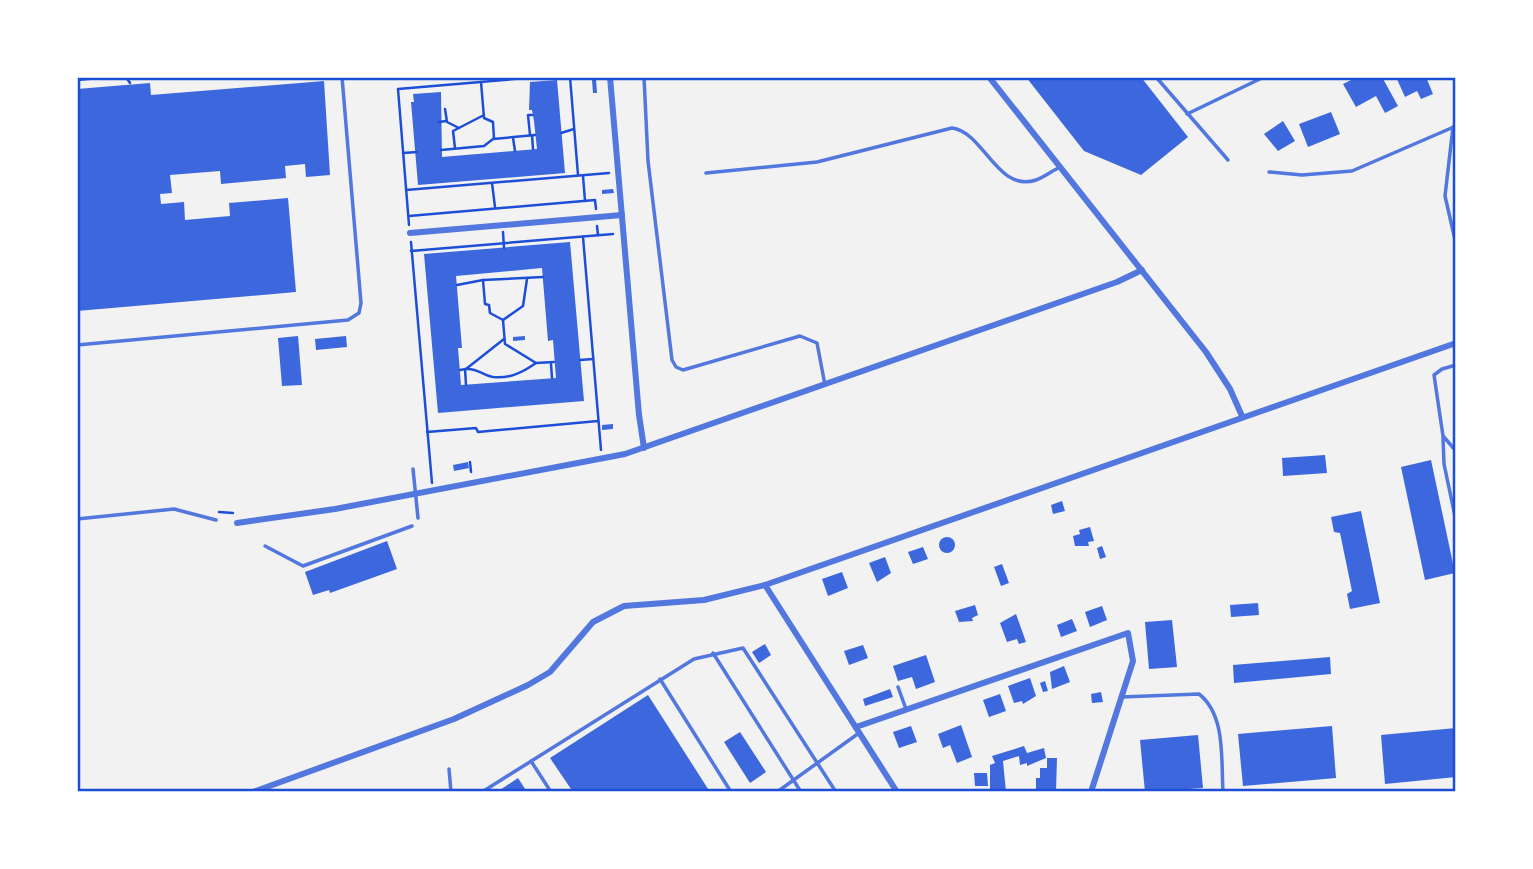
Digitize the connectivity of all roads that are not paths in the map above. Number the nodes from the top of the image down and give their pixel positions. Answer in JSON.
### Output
{"nodes":[{"id":1,"x":342,"y":77,"type":"edge"},
{"id":2,"x":610,"y":77,"type":"edge"},
{"id":3,"x":644,"y":77,"type":"edge"},
{"id":4,"x":989,"y":77,"type":"edge"},
{"id":5,"x":1156,"y":77,"type":"edge"},
{"id":6,"x":1264,"y":77,"type":"edge"},
{"id":7,"x":1187,"y":114,"type":"junction"},
{"id":8,"x":1455,"y":127,"type":"edge"},
{"id":9,"x":1228,"y":160,"type":"dead end"},
{"id":10,"x":1060,"y":167,"type":"junction"},
{"id":11,"x":1269,"y":172,"type":"dead end"},
{"id":12,"x":706,"y":173,"type":"dead end"},
{"id":13,"x":622,"y":215,"type":"junction"},
{"id":14,"x":410,"y":233,"type":"road end"},
{"id":15,"x":1456,"y":244,"type":"edge"},
{"id":16,"x":1142,"y":270,"type":"junction"},
{"id":17,"x":1456,"y":343,"type":"edge"},
{"id":18,"x":77,"y":345,"type":"edge"},
{"id":19,"x":1456,"y":365,"type":"edge"},
{"id":20,"x":825,"y":385,"type":"junction"},
{"id":21,"x":1242,"y":416,"type":"junction"},
{"id":22,"x":1443,"y":436,"type":"junction"},
{"id":23,"x":644,"y":448,"type":"junction"},
{"id":24,"x":1456,"y":451,"type":"edge"},
{"id":25,"x":413,"y":469,"type":"dead end"},
{"id":26,"x":416,"y":493,"type":"junction"},
{"id":27,"x":418,"y":518,"type":"dead end"},
{"id":28,"x":77,"y":519,"type":"edge"},
{"id":29,"x":216,"y":520,"type":"dead end"},
{"id":30,"x":1456,"y":521,"type":"edge"},
{"id":31,"x":237,"y":523,"type":"dead end"},
{"id":32,"x":412,"y":526,"type":"dead end"},
{"id":33,"x":264,"y":546,"type":"dead end"},
{"id":34,"x":765,"y":585,"type":"junction"},
{"id":35,"x":713,"y":653,"type":"junction"},
{"id":36,"x":660,"y":679,"type":"junction"},
{"id":37,"x":898,"y":687,"type":"dead end"},
{"id":38,"x":1120,"y":697,"type":"junction"},
{"id":39,"x":906,"y":709,"type":"junction"},
{"id":40,"x":858,"y":730,"type":"junction"},
{"id":41,"x":531,"y":761,"type":"junction"},
{"id":42,"x":817,"y":763,"type":"junction"},
{"id":43,"x":449,"y":769,"type":"dead end"},
{"id":44,"x":794,"y":781,"type":"junction"},
{"id":45,"x":253,"y":792,"type":"edge"},
{"id":46,"x":451,"y":792,"type":"edge"},
{"id":47,"x":482,"y":792,"type":"edge"},
{"id":48,"x":551,"y":792,"type":"edge"},
{"id":49,"x":731,"y":792,"type":"edge"},
{"id":50,"x":777,"y":792,"type":"edge"},
{"id":51,"x":801,"y":792,"type":"edge"},
{"id":52,"x":836,"y":792,"type":"edge"},
{"id":53,"x":897,"y":792,"type":"edge"},
{"id":54,"x":1091,"y":792,"type":"edge"},
{"id":55,"x":1223,"y":792,"type":"edge"}],
"edges":[{"from":1,"to":18,"type":"lane"},
{"from":2,"to":13,"type":"street"},
{"from":3,"to":20,"type":"lane"},
{"from":4,"to":10,"type":"street"},
{"from":5,"to":7,"type":"lane"},
{"from":6,"to":7,"type":"lane"},
{"from":7,"to":9,"type":"lane"},
{"from":8,"to":11,"type":"lane"},
{"from":8,"to":15,"type":"lane"},
{"from":10,"to":12,"type":"lane"},
{"from":10,"to":16,"type":"street"},
{"from":13,"to":14,"type":"street"},
{"from":13,"to":23,"type":"street"},
{"from":16,"to":20,"type":"street"},
{"from":16,"to":21,"type":"street"},
{"from":17,"to":21,"type":"street"},
{"from":19,"to":22,"type":"lane"},
{"from":20,"to":23,"type":"street"},
{"from":21,"to":34,"type":"street"},
{"from":22,"to":24,"type":"lane"},
{"from":22,"to":30,"type":"lane"},
{"from":23,"to":26,"type":"street"},
{"from":25,"to":26,"type":"lane"},
{"from":26,"to":27,"type":"lane"},
{"from":26,"to":31,"type":"street"},
{"from":28,"to":29,"type":"lane"},
{"from":32,"to":33,"type":"lane"},
{"from":34,"to":40,"type":"street"},
{"from":34,"to":45,"type":"street"},
{"from":35,"to":36,"type":"lane"},
{"from":35,"to":42,"type":"lane"},
{"from":35,"to":44,"type":"lane"},
{"from":36,"to":41,"type":"lane"},
{"from":36,"to":49,"type":"lane"},
{"from":37,"to":39,"type":"lane"},
{"from":38,"to":39,"type":"street"},
{"from":38,"to":54,"type":"street"},
{"from":38,"to":55,"type":"lane"},
{"from":39,"to":40,"type":"street"},
{"from":40,"to":42,"type":"lane"},
{"from":40,"to":53,"type":"street"},
{"from":41,"to":47,"type":"lane"},
{"from":41,"to":48,"type":"lane"},
{"from":42,"to":44,"type":"lane"},
{"from":42,"to":52,"type":"lane"},
{"from":43,"to":46,"type":"lane"},
{"from":44,"to":50,"type":"lane"},
{"from":44,"to":51,"type":"lane"}]}
